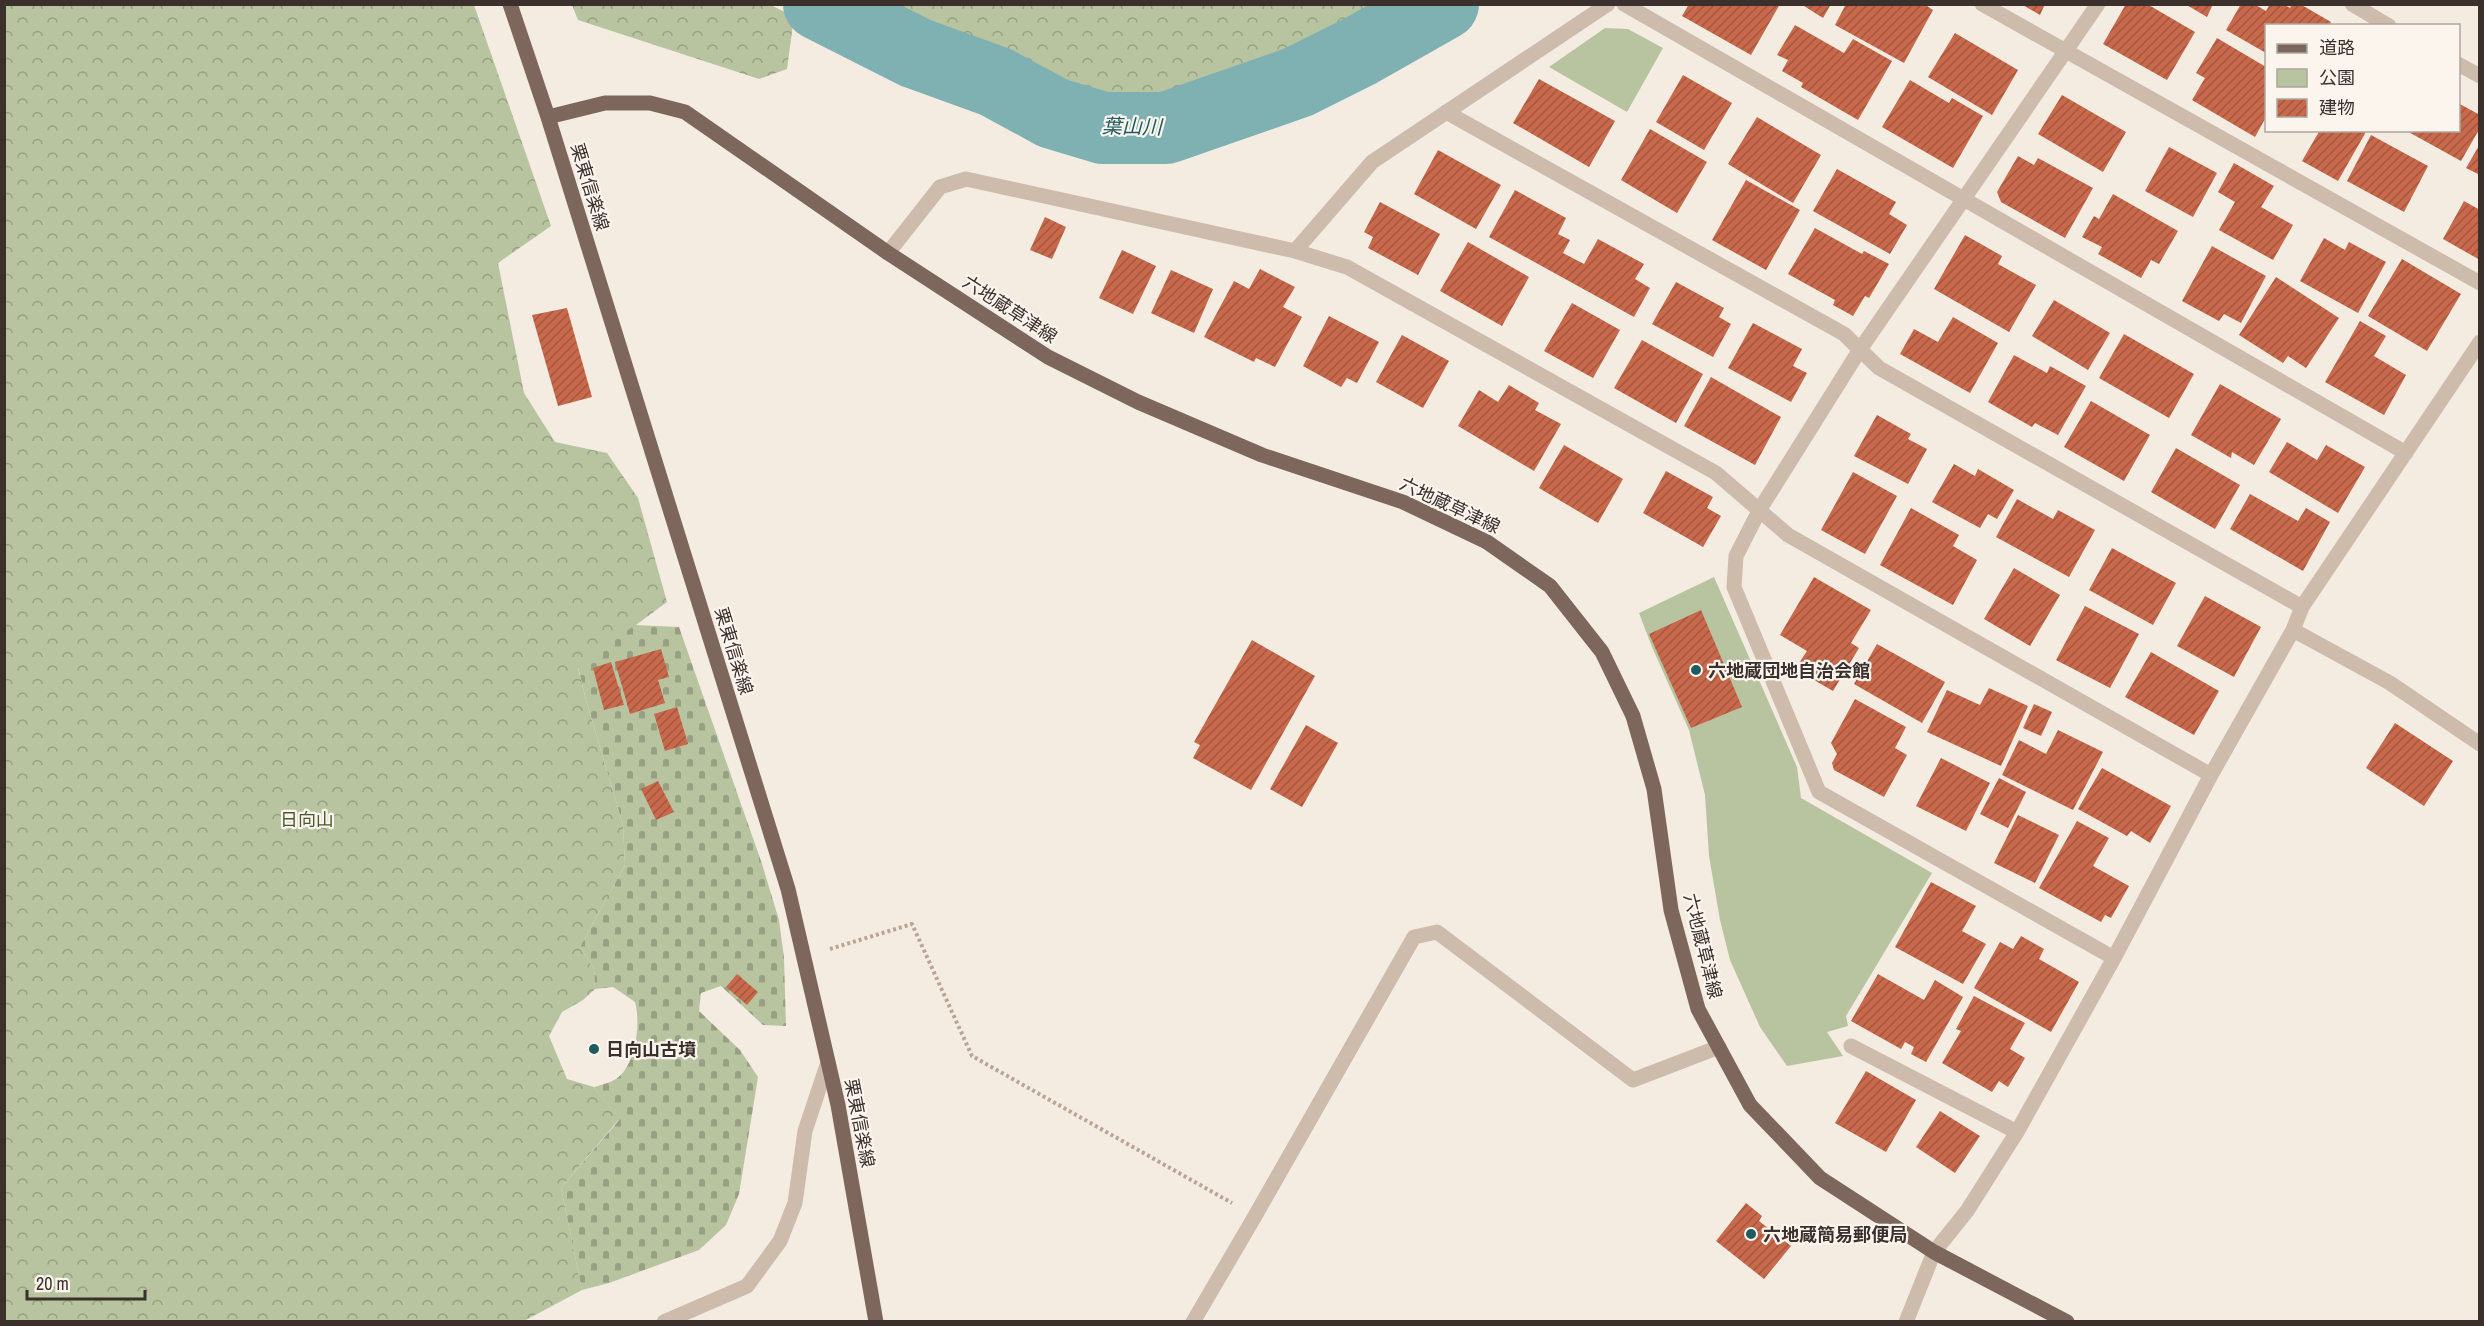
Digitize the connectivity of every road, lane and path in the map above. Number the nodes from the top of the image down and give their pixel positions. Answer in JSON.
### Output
{"nodes":[{"id":1,"x":510,"y":4,"type":"edge"},
{"id":2,"x":1608,"y":4,"type":"edge"},
{"id":3,"x":1624,"y":4,"type":"edge"},
{"id":4,"x":1982,"y":4,"type":"edge"},
{"id":5,"x":2098,"y":4,"type":"edge"},
{"id":6,"x":2352,"y":4,"type":"edge"},
{"id":7,"x":2386,"y":24,"type":"edge"},
{"id":8,"x":2066,"y":52,"type":"junction"},
{"id":9,"x":2460,"y":65,"type":"edge"},
{"id":10,"x":2480,"y":76,"type":"edge"},
{"id":11,"x":1446,"y":112,"type":"junction"},
{"id":12,"x":548,"y":117,"type":"junction"},
{"id":13,"x":1964,"y":199,"type":"junction"},
{"id":14,"x":1295,"y":251,"type":"junction"},
{"id":15,"x":888,"y":253,"type":"junction"},
{"id":16,"x":2480,"y":283,"type":"edge"},
{"id":17,"x":2480,"y":342,"type":"edge"},
{"id":18,"x":1859,"y":351,"type":"junction"},
{"id":19,"x":2406,"y":453,"type":"junction"},
{"id":20,"x":1760,"y":509,"type":"junction"},
{"id":21,"x":2302,"y":607,"type":"junction"},
{"id":22,"x":2293,"y":630,"type":"junction"},
{"id":23,"x":2480,"y":744,"type":"edge"},
{"id":24,"x":2211,"y":775,"type":"junction"},
{"id":25,"x":804,"y":957,"type":"junction"},
{"id":26,"x":2114,"y":958,"type":"junction"},
{"id":27,"x":1851,"y":1046,"type":"dead end"},
{"id":28,"x":1719,"y":1047,"type":"junction"},
{"id":29,"x":828,"y":1062,"type":"junction"},
{"id":30,"x":2018,"y":1132,"type":"junction"},
{"id":31,"x":1255,"y":1216,"type":"junction"},
{"id":32,"x":1934,"y":1252,"type":"junction"},
{"id":33,"x":664,"y":1322,"type":"edge"},
{"id":34,"x":876,"y":1322,"type":"edge"},
{"id":35,"x":1193,"y":1322,"type":"edge"},
{"id":36,"x":1906,"y":1322,"type":"edge"},
{"id":37,"x":2067,"y":1322,"type":"edge"}],
"edges":[{"from":1,"to":12,"type":"main road","name":"栗東信楽線"},
{"from":2,"to":11,"type":"street"},
{"from":3,"to":13,"type":"street"},
{"from":4,"to":8,"type":"street"},
{"from":5,"to":8,"type":"street"},
{"from":6,"to":7,"type":"street"},
{"from":8,"to":13,"type":"street"},
{"from":8,"to":16,"type":"street"},
{"from":9,"to":10,"type":"street"},
{"from":11,"to":14,"type":"street"},
{"from":11,"to":18,"type":"street"},
{"from":12,"to":15,"type":"main road","name":"六地蔵草津線"},
{"from":12,"to":25,"type":"main road","name":"栗東信楽線"},
{"from":13,"to":18,"type":"street"},
{"from":13,"to":19,"type":"street"},
{"from":14,"to":15,"type":"street"},
{"from":14,"to":20,"type":"street"},
{"from":15,"to":28,"type":"main road","name":"六地蔵草津線"},
{"from":17,"to":19,"type":"street"},
{"from":18,"to":20,"type":"street"},
{"from":18,"to":21,"type":"street"},
{"from":19,"to":21,"type":"street"},
{"from":20,"to":24,"type":"street"},
{"from":20,"to":26,"type":"street"},
{"from":21,"to":22,"type":"street"},
{"from":22,"to":23,"type":"street"},
{"from":22,"to":24,"type":"street"},
{"from":24,"to":26,"type":"street"},
{"from":25,"to":29,"type":"main road","name":"栗東信楽線"},
{"from":25,"to":31,"type":"path"},
{"from":26,"to":30,"type":"street"},
{"from":27,"to":30,"type":"street"},
{"from":28,"to":31,"type":"street"},
{"from":28,"to":32,"type":"main road","name":"六地蔵草津線"},
{"from":29,"to":33,"type":"street"},
{"from":29,"to":34,"type":"main road","name":"栗東信楽線"},
{"from":30,"to":32,"type":"street"},
{"from":31,"to":35,"type":"street"},
{"from":32,"to":36,"type":"street"},
{"from":32,"to":37,"type":"main road","name":"六地蔵草津線"}]}
